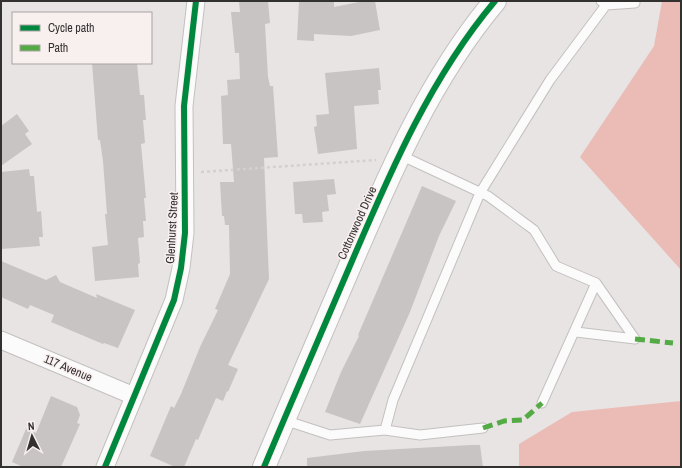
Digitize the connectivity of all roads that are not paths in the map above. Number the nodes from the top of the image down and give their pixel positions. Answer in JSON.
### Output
{"nodes":[{"id":1,"x":196,"y":1,"type":"edge"},
{"id":2,"x":495,"y":1,"type":"edge"},
{"id":3,"x":604,"y":3,"type":"edge"},
{"id":4,"x":634,"y":3,"type":"dead end"},
{"id":5,"x":399,"y":154,"type":"junction"},
{"id":6,"x":480,"y":193,"type":"junction"},
{"id":7,"x":596,"y":283,"type":"junction"},
{"id":8,"x":576,"y":332,"type":"junction"},
{"id":9,"x":1,"y":340,"type":"edge"},
{"id":10,"x":134,"y":396,"type":"junction"},
{"id":11,"x":542,"y":403,"type":"dead end"},
{"id":12,"x":284,"y":420,"type":"junction"},
{"id":13,"x":483,"y":428,"type":"dead end"},
{"id":14,"x":385,"y":430,"type":"junction"},
{"id":15,"x":105,"y":467,"type":"edge"},
{"id":16,"x":264,"y":467,"type":"edge"}],
"edges":[{"from":1,"to":10,"type":"street","name":"Glenhurst Street"},
{"from":2,"to":5,"type":"street","name":"Cottonwood Drive"},
{"from":3,"to":4,"type":"lane"},
{"from":3,"to":6,"type":"lane"},
{"from":5,"to":6,"type":"lane"},
{"from":5,"to":12,"type":"street","name":"Cottonwood Drive"},
{"from":6,"to":7,"type":"lane"},
{"from":6,"to":14,"type":"lane"},
{"from":7,"to":8,"type":"lane"},
{"from":7,"to":8,"type":"lane"},
{"from":8,"to":11,"type":"lane"},
{"from":9,"to":10,"type":"street","name":"117 Avenue"},
{"from":10,"to":15,"type":"street","name":"Glenhurst Street"},
{"from":12,"to":14,"type":"lane"},
{"from":12,"to":16,"type":"street","name":"Cottonwood Drive"},
{"from":13,"to":14,"type":"lane"}]}
